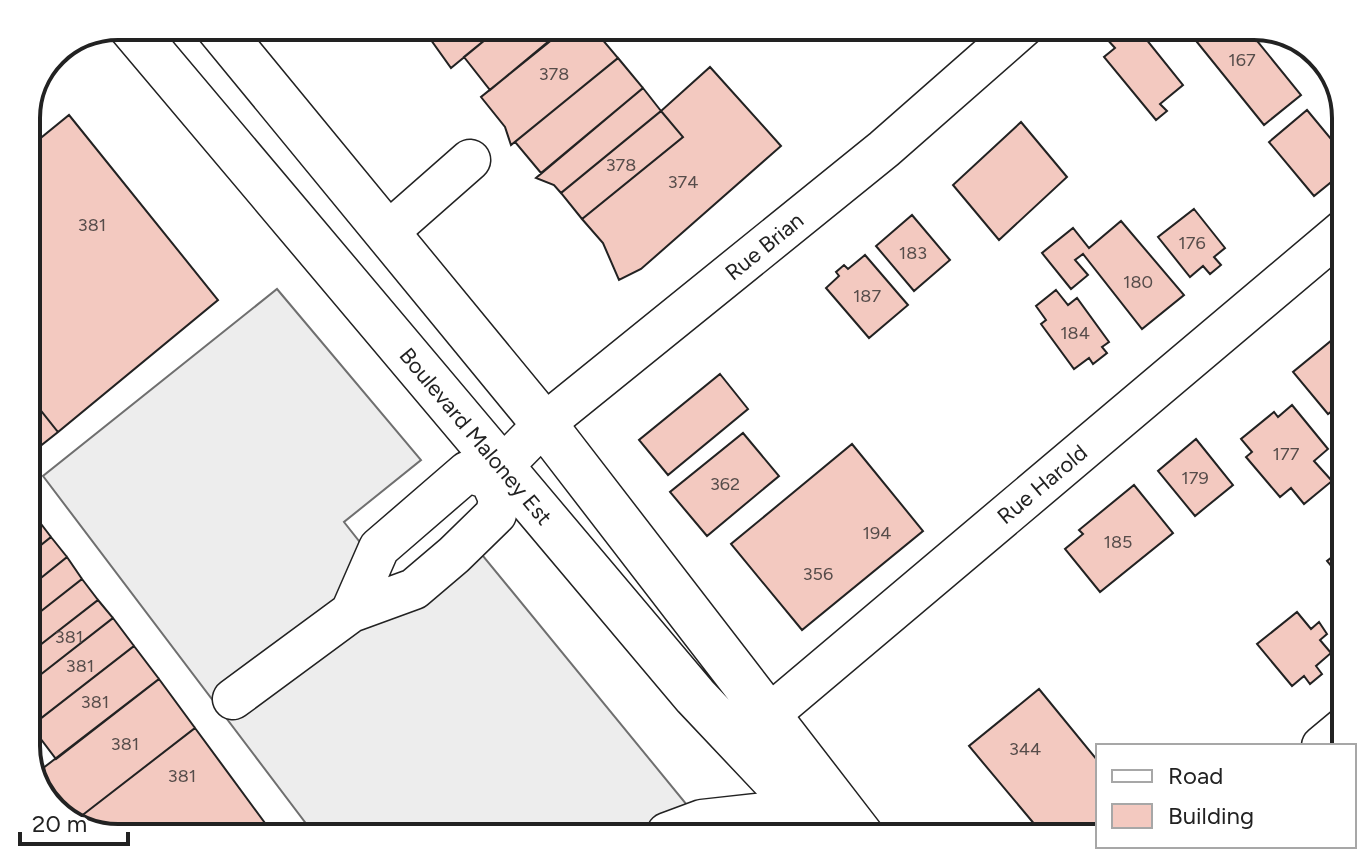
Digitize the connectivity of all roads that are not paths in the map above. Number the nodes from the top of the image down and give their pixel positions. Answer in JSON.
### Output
{"nodes":[{"id":1,"x":141,"y":40,"type":"edge"},
{"id":2,"x":228,"y":40,"type":"edge"},
{"id":3,"x":1008,"y":40,"type":"edge"},
{"id":4,"x":470,"y":160,"type":"dead end"},
{"id":5,"x":387,"y":233,"type":"junction"},
{"id":6,"x":1332,"y":240,"type":"edge"},
{"id":7,"x":544,"y":424,"type":"junction"},
{"id":8,"x":497,"y":473,"type":"junction"},
{"id":9,"x":351,"y":612,"type":"junction"},
{"id":10,"x":233,"y":699,"type":"dead end"},
{"id":11,"x":754,"y":727,"type":"junction"},
{"id":12,"x":691,"y":824,"type":"edge"},
{"id":13,"x":816,"y":824,"type":"edge"},
{"id":14,"x":849,"y":824,"type":"edge"}],
"edges":[{"from":1,"to":8,"type":"main road","name":"Boulevard Maloney Est"},
{"from":2,"to":5,"type":"main road","name":"Boulevard Maloney Est"},
{"from":3,"to":7,"type":"street","name":"Rue Brian"},
{"from":4,"to":5,"type":"street"},
{"from":5,"to":7,"type":"main road","name":"Boulevard Maloney Est"},
{"from":6,"to":11,"type":"street","name":"Rue Harold"},
{"from":7,"to":8,"type":"street","name":"Rue Brian"},
{"from":7,"to":11,"type":"main road","name":"Boulevard Maloney Est"},
{"from":8,"to":9,"type":"street"},
{"from":8,"to":9,"type":"street"},
{"from":8,"to":11,"type":"main road","name":"Boulevard Maloney Est"},
{"from":9,"to":10,"type":"street"},
{"from":11,"to":13,"type":"main road","name":"Boulevard Maloney Est"},
{"from":11,"to":14,"type":"main road","name":"Boulevard Maloney Est"},
{"from":12,"to":13,"type":"street"}]}
